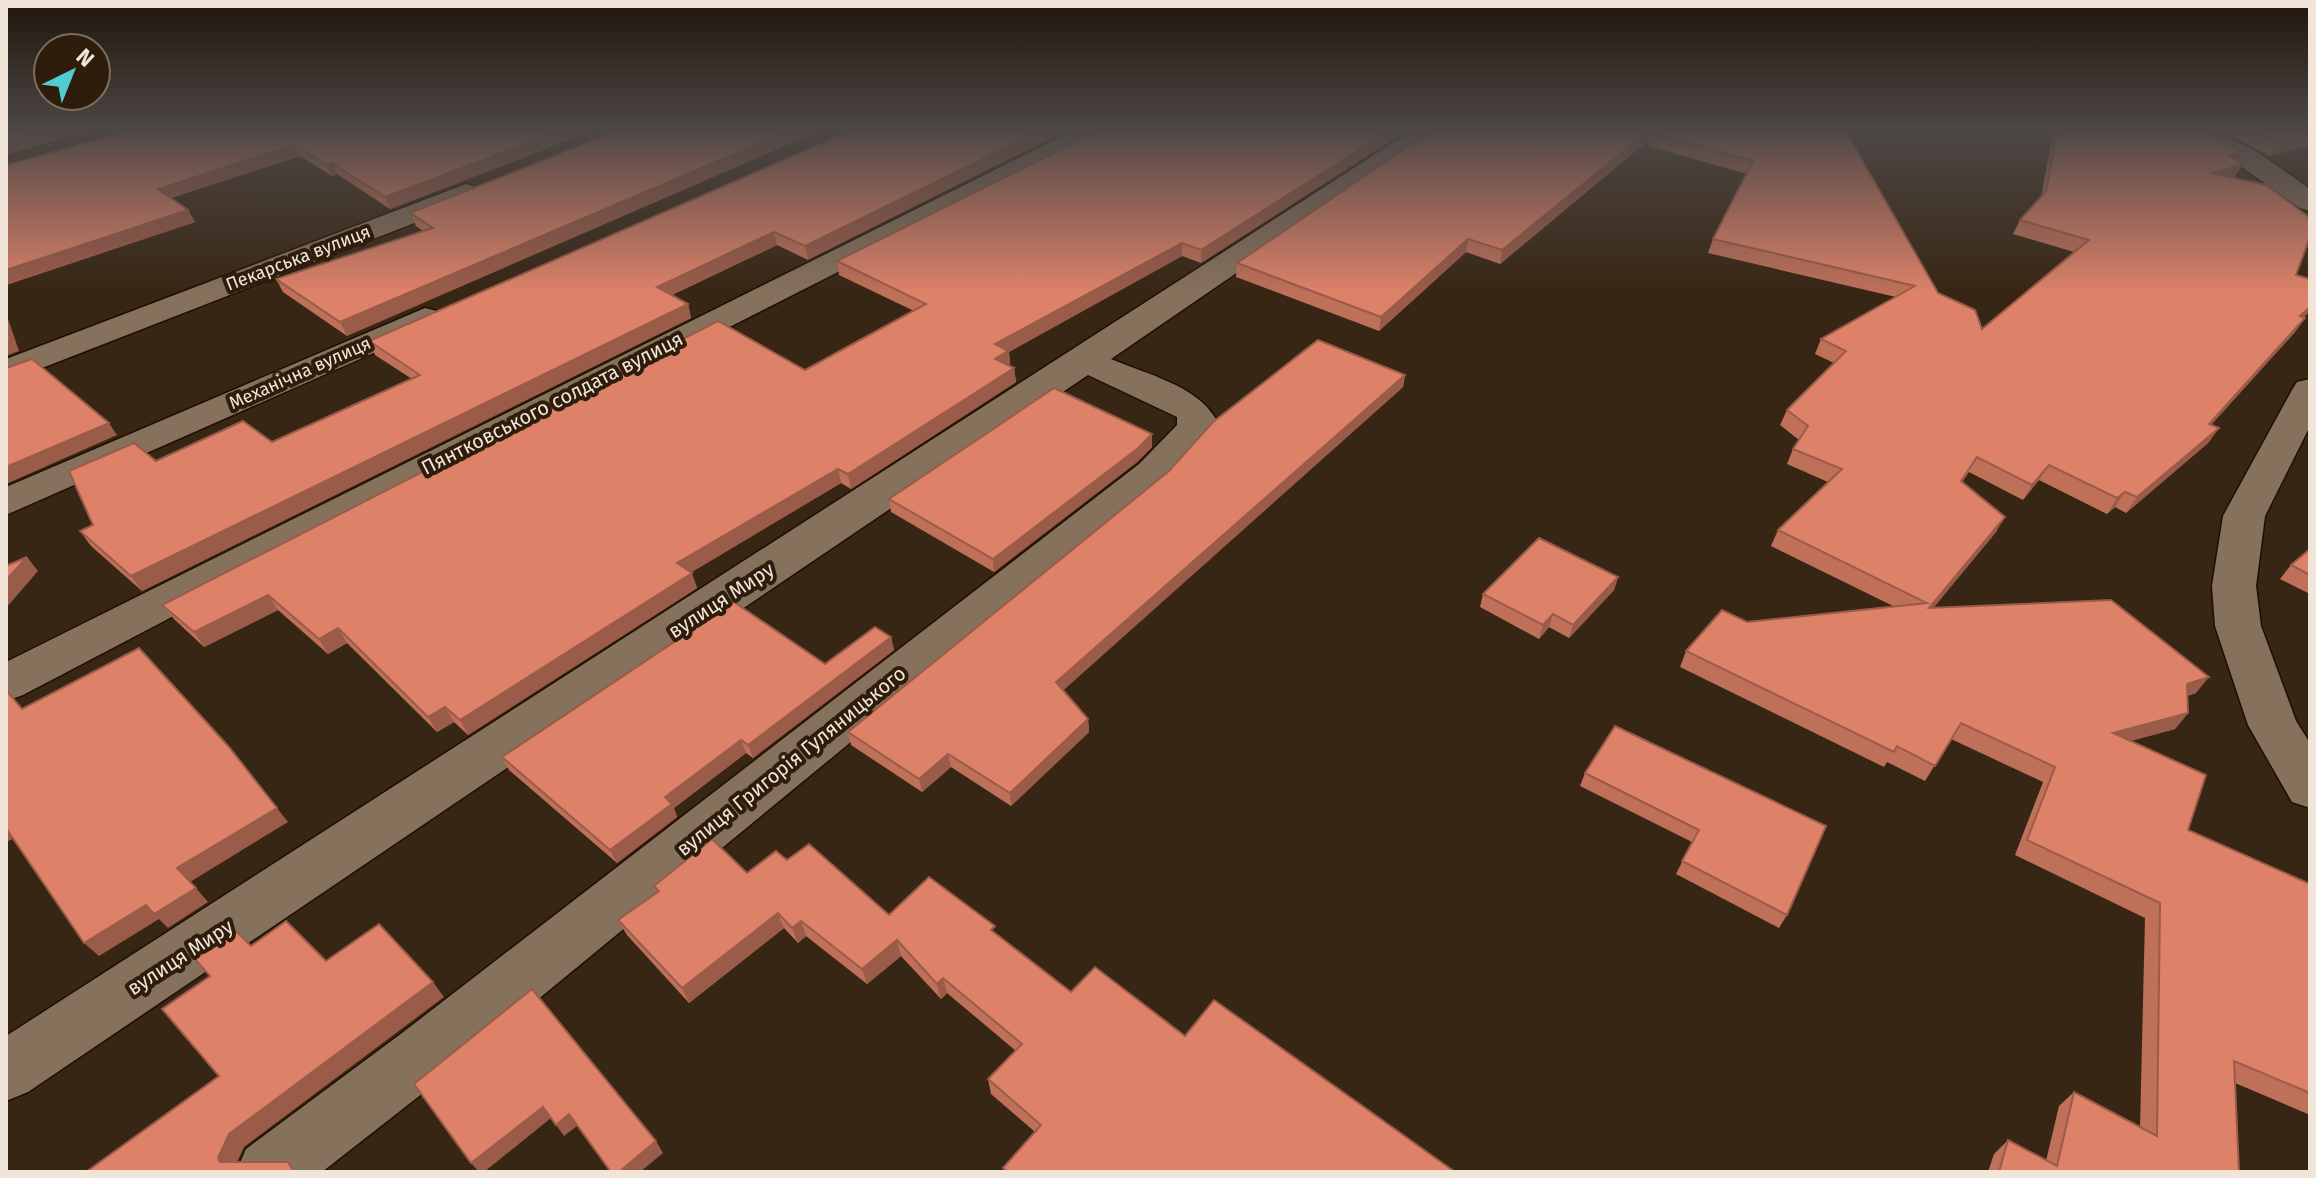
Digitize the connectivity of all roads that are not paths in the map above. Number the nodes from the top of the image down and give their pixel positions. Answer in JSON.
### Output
{"nodes":[{"id":1,"x":991,"y":183,"type":"edge"},
{"id":2,"x":1352,"y":183,"type":"edge"},
{"id":3,"x":2283,"y":183,"type":"edge"},
{"id":4,"x":488,"y":185,"type":"edge"},
{"id":5,"x":2310,"y":202,"type":"edge"},
{"id":6,"x":453,"y":306,"type":"edge"},
{"id":7,"x":1084,"y":360,"type":"junction"},
{"id":8,"x":6,"y":371,"type":"edge"},
{"id":9,"x":2310,"y":390,"type":"edge"},
{"id":10,"x":6,"y":502,"type":"edge"},
{"id":11,"x":6,"y":683,"type":"edge"},
{"id":12,"x":2310,"y":787,"type":"edge"},
{"id":13,"x":6,"y":1071,"type":"edge"},
{"id":14,"x":269,"y":1172,"type":"edge"}],
"edges":[{"from":1,"to":11,"type":"street","name":"Пянтковського солдата вулиця"},
{"from":2,"to":7,"type":"street","name":"вулиця Миру"},
{"from":3,"to":5,"type":"street"},
{"from":4,"to":8,"type":"street","name":"Пекарська вулиця"},
{"from":6,"to":10,"type":"street","name":"Механічна вулиця"},
{"from":7,"to":13,"type":"street","name":"вулиця Миру"},
{"from":7,"to":14,"type":"street","name":"вулиця Григорія Гуляницького"},
{"from":9,"to":12,"type":"street"}]}
